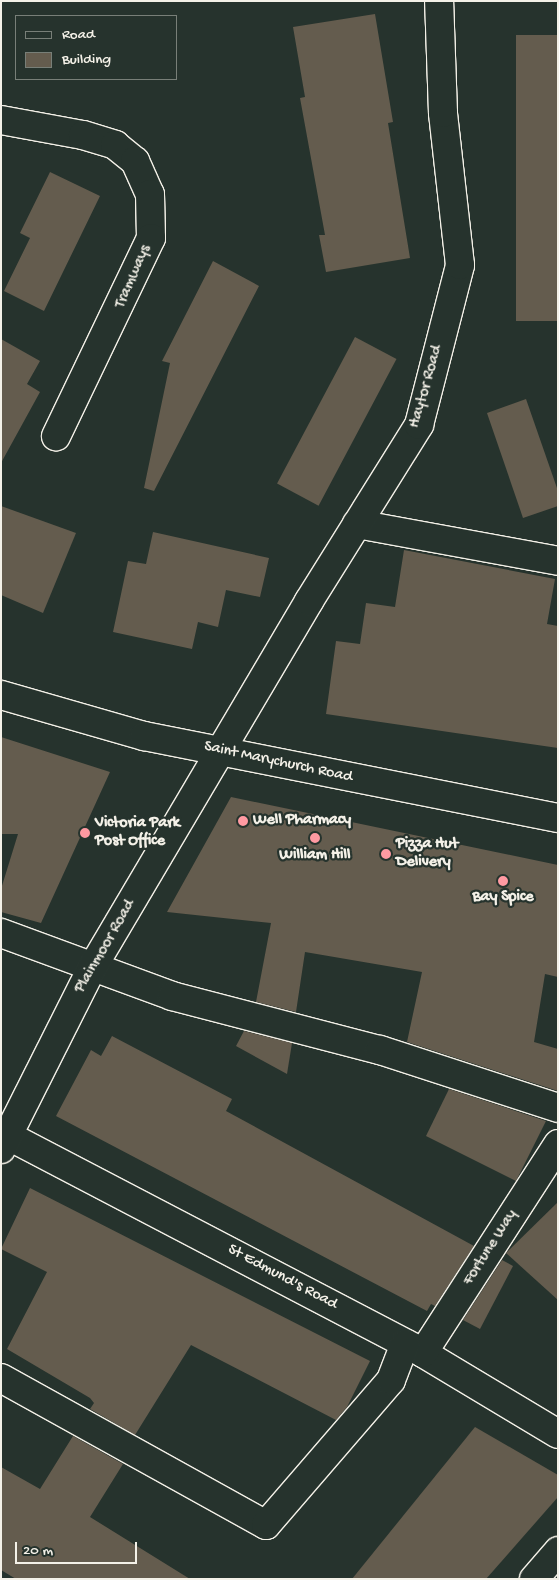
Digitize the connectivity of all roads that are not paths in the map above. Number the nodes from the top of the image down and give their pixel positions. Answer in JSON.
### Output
{"nodes":[{"id":1,"x":439,"y":1,"type":"edge"},
{"id":2,"x":1,"y":120,"type":"edge"},
{"id":3,"x":56,"y":436,"type":"dead end"},
{"id":4,"x":357,"y":524,"type":"junction"},
{"id":5,"x":558,"y":561,"type":"edge"},
{"id":6,"x":1,"y":695,"type":"edge"},
{"id":7,"x":220,"y":752,"type":"junction"},
{"id":8,"x":558,"y":818,"type":"edge"},
{"id":9,"x":1,"y":933,"type":"edge"},
{"id":10,"x":92,"y":968,"type":"junction"},
{"id":11,"x":558,"y":1108,"type":"edge"},
{"id":12,"x":4,"y":1139,"type":"edge"},
{"id":13,"x":558,"y":1144,"type":"edge"},
{"id":14,"x":414,"y":1348,"type":"junction"},
{"id":15,"x":1,"y":1378,"type":"edge"},
{"id":16,"x":558,"y":1434,"type":"edge"},
{"id":17,"x":558,"y":1551,"type":"edge"},
{"id":18,"x":534,"y":1579,"type":"edge"}],
"edges":[{"from":1,"to":4,"type":"street","name":"Haytor Road"},
{"from":2,"to":3,"type":"street","name":"Tramways"},
{"from":4,"to":5,"type":"street"},
{"from":4,"to":7,"type":"street","name":"Haytor Road"},
{"from":6,"to":7,"type":"street","name":"Saint Marychurch Road"},
{"from":7,"to":8,"type":"street","name":"Saint Marychurch Road"},
{"from":7,"to":10,"type":"street","name":"Plainmoor Road"},
{"from":9,"to":10,"type":"street"},
{"from":10,"to":11,"type":"street"},
{"from":10,"to":12,"type":"street","name":"Plainmoor Road"},
{"from":12,"to":14,"type":"street","name":"St Edmund's Road"},
{"from":13,"to":14,"type":"street","name":"Fortune Way"},
{"from":14,"to":15,"type":"street","name":"Fortune Way"},
{"from":14,"to":16,"type":"street","name":"St Edmund's Road"},
{"from":17,"to":18,"type":"street"}]}
